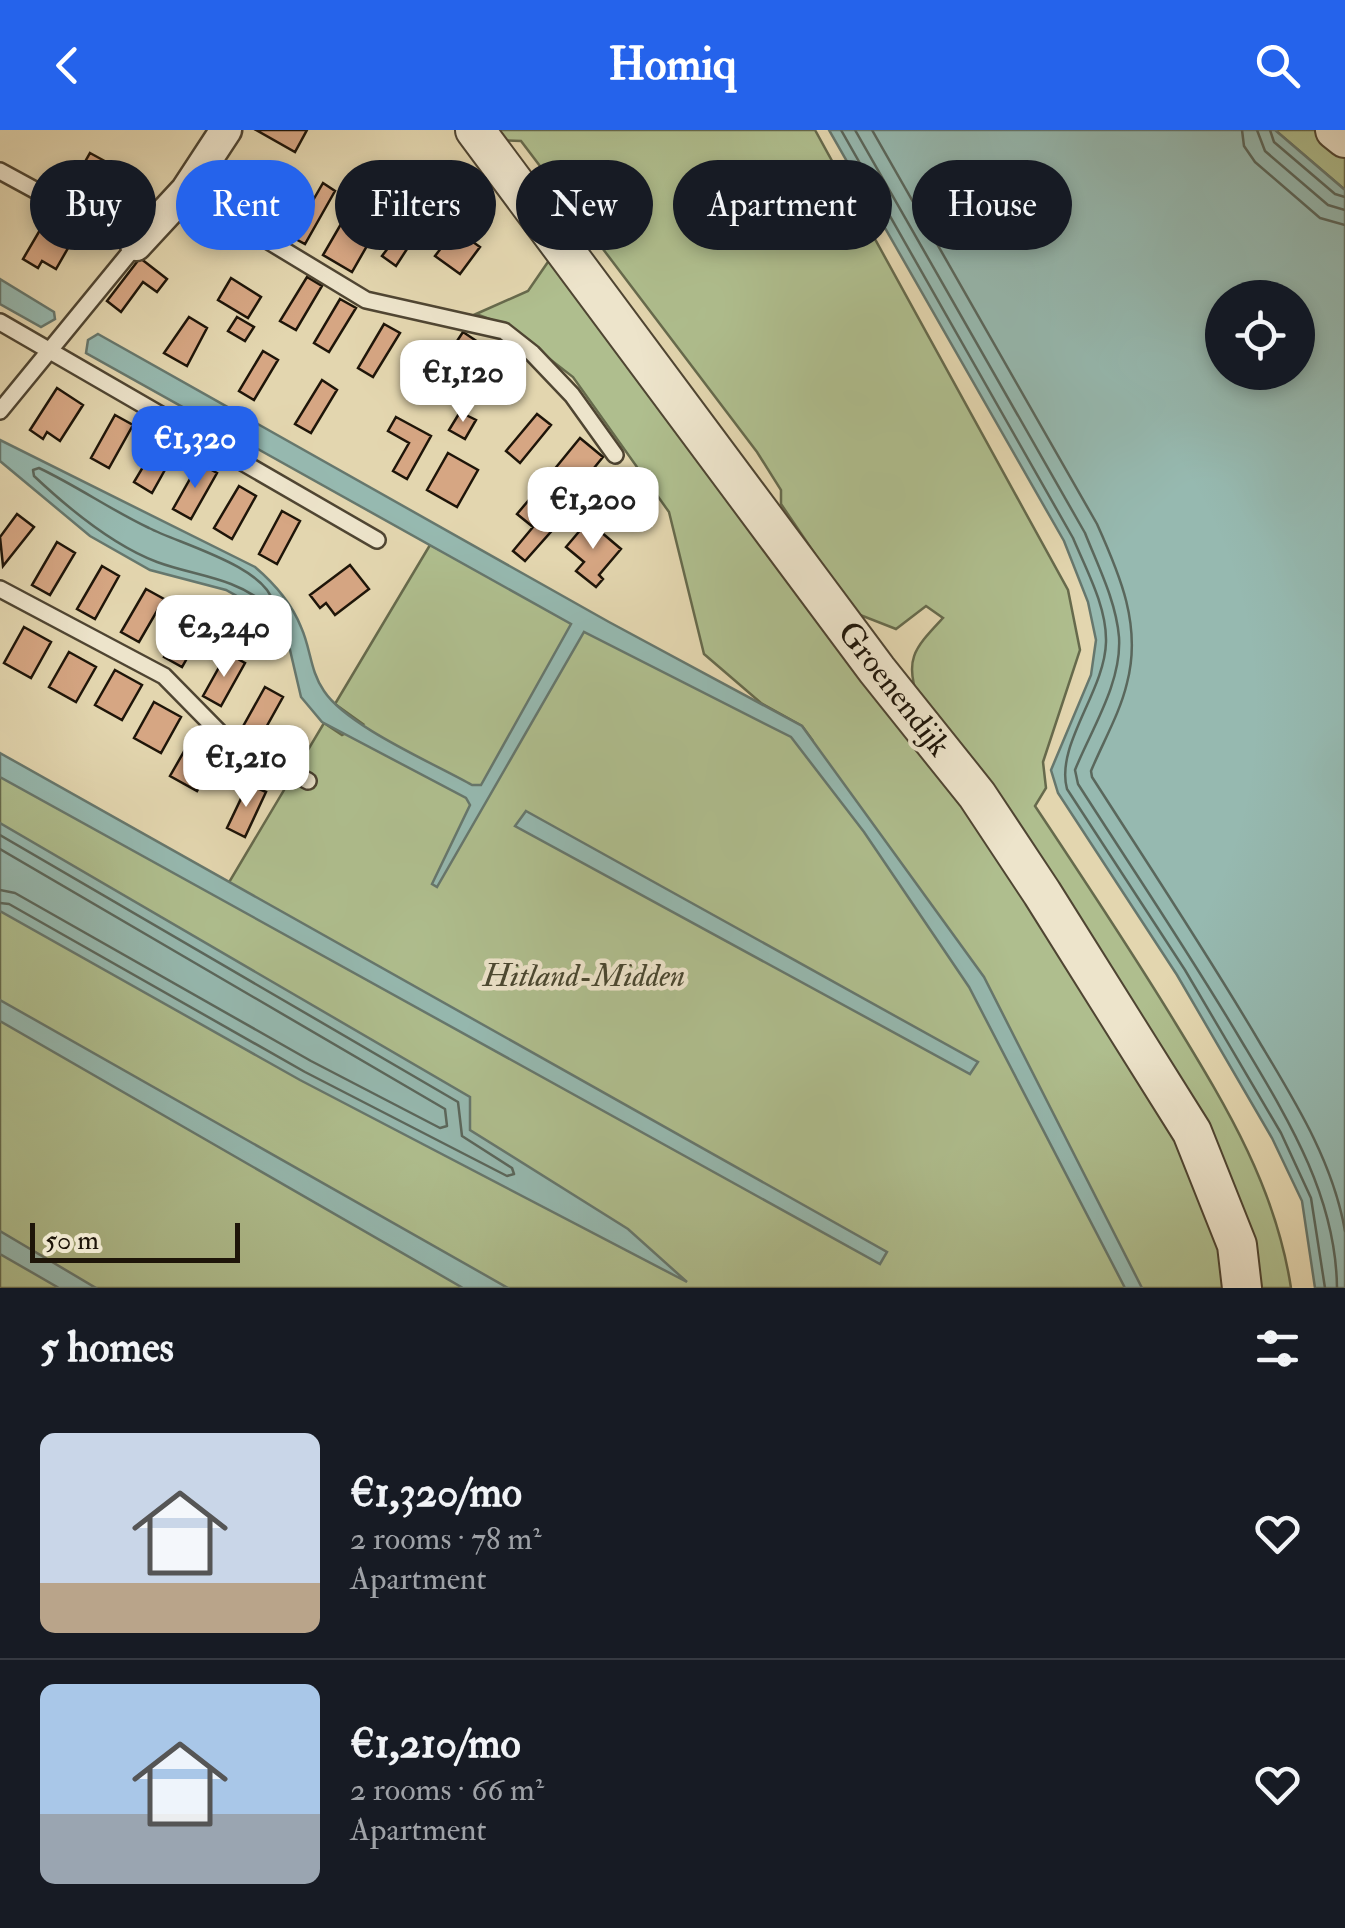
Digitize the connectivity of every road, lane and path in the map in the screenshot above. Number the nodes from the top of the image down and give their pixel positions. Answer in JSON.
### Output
{"nodes":[{"id":1,"x":226,"y":130,"type":"edge"},
{"id":2,"x":476,"y":130,"type":"edge"},
{"id":3,"x":1335,"y":130,"type":"edge"},
{"id":4,"x":1345,"y":138,"type":"edge"},
{"id":5,"x":206,"y":160,"type":"edge"},
{"id":6,"x":0,"y":171,"type":"edge"},
{"id":7,"x":30,"y":187,"type":"edge"},
{"id":8,"x":176,"y":202,"type":"edge"},
{"id":9,"x":156,"y":223,"type":"edge"},
{"id":10,"x":132,"y":250,"type":"edge"},
{"id":11,"x":283,"y":250,"type":"edge"},
{"id":12,"x":0,"y":322,"type":"edge"},
{"id":13,"x":49,"y":353,"type":"junction"},
{"id":14,"x":0,"y":412,"type":"edge"},
{"id":15,"x":616,"y":455,"type":"dead end"},
{"id":16,"x":377,"y":540,"type":"dead end"},
{"id":17,"x":0,"y":590,"type":"edge"},
{"id":18,"x":308,"y":781,"type":"dead end"},
{"id":19,"x":1242,"y":1288,"type":"edge"}],
"edges":[{"from":1,"to":5,"type":"street"},
{"from":2,"to":19,"type":"street","name":"Groenendijk"},
{"from":3,"to":4,"type":"street"},
{"from":6,"to":7,"type":"lane"},
{"from":8,"to":9,"type":"street"},
{"from":10,"to":13,"type":"lane"},
{"from":11,"to":15,"type":"lane"},
{"from":12,"to":13,"type":"lane"},
{"from":13,"to":14,"type":"lane"},
{"from":13,"to":16,"type":"lane"},
{"from":17,"to":18,"type":"lane"}]}
